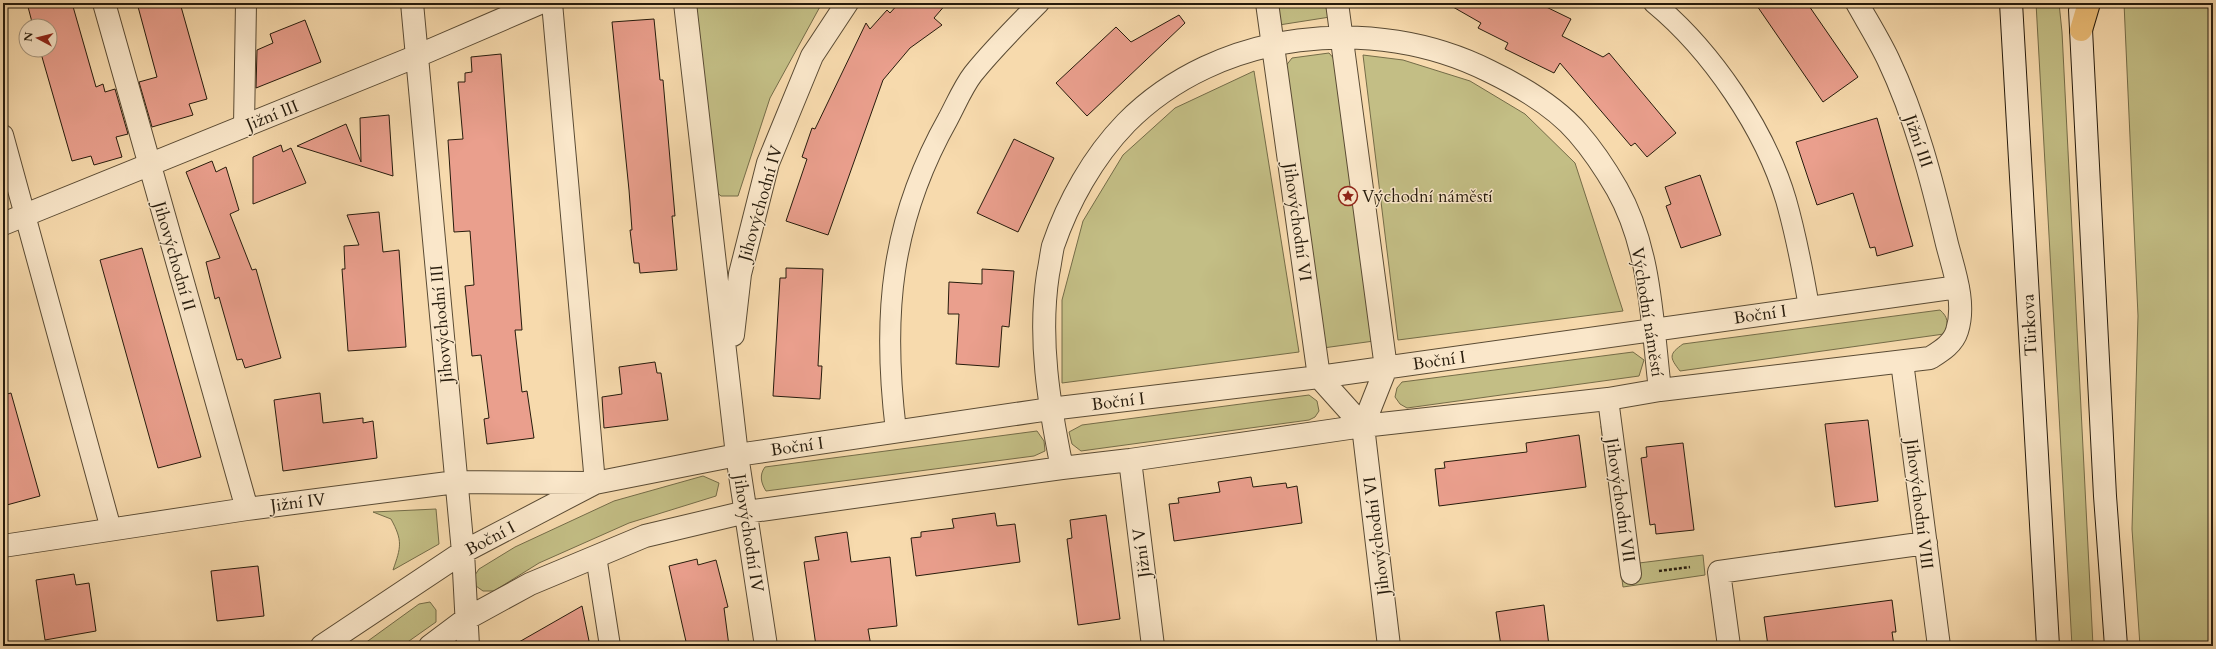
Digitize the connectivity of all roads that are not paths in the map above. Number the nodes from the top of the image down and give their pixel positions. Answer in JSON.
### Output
{"nodes":[{"id":1,"x":104,"y":3,"type":"edge"},
{"id":2,"x":246,"y":3,"type":"edge"},
{"id":3,"x":412,"y":3,"type":"edge"},
{"id":4,"x":540,"y":3,"type":"edge"},
{"id":5,"x":552,"y":3,"type":"edge"},
{"id":6,"x":685,"y":3,"type":"edge"},
{"id":7,"x":847,"y":3,"type":"edge"},
{"id":8,"x":1039,"y":3,"type":"edge"},
{"id":9,"x":1267,"y":3,"type":"edge"},
{"id":10,"x":1337,"y":3,"type":"edge"},
{"id":11,"x":1654,"y":3,"type":"edge"},
{"id":12,"x":1857,"y":3,"type":"edge"},
{"id":13,"x":2011,"y":3,"type":"edge"},
{"id":14,"x":2079,"y":3,"type":"edge"},
{"id":15,"x":2089,"y":3,"type":"edge"},
{"id":16,"x":2081,"y":30,"type":"junction"},
{"id":17,"x":1342,"y":37,"type":"junction"},
{"id":18,"x":1273,"y":44,"type":"junction"},
{"id":19,"x":416,"y":56,"type":"junction"},
{"id":20,"x":244,"y":126,"type":"junction"},
{"id":21,"x":3,"y":135,"type":"edge"},
{"id":22,"x":149,"y":164,"type":"junction"},
{"id":23,"x":25,"y":215,"type":"junction"},
{"id":24,"x":3,"y":224,"type":"edge"},
{"id":25,"x":1958,"y":287,"type":"junction"},
{"id":26,"x":1809,"y":307,"type":"junction"},
{"id":27,"x":1652,"y":329,"type":"junction"},
{"id":28,"x":1902,"y":362,"type":"junction"},
{"id":29,"x":1386,"y":368,"type":"junction"},
{"id":30,"x":728,"y":372,"type":"junction"},
{"id":31,"x":1319,"y":377,"type":"junction"},
{"id":32,"x":1660,"y":390,"type":"junction"},
{"id":33,"x":1608,"y":399,"type":"junction"},
{"id":34,"x":1050,"y":409,"type":"junction"},
{"id":35,"x":1363,"y":426,"type":"junction"},
{"id":36,"x":896,"y":431,"type":"junction"},
{"id":37,"x":737,"y":455,"type":"junction"},
{"id":38,"x":1130,"y":460,"type":"junction"},
{"id":39,"x":1062,"y":468,"type":"junction"},
{"id":40,"x":456,"y":482,"type":"junction"},
{"id":41,"x":595,"y":483,"type":"junction"},
{"id":42,"x":247,"y":508,"type":"junction"},
{"id":43,"x":746,"y":512,"type":"junction"},
{"id":44,"x":112,"y":529,"type":"junction"},
{"id":45,"x":1926,"y":543,"type":"junction"},
{"id":46,"x":3,"y":546,"type":"edge"},
{"id":47,"x":463,"y":552,"type":"junction"},
{"id":48,"x":596,"y":556,"type":"junction"},
{"id":49,"x":1631,"y":574,"type":"road end"},
{"id":50,"x":466,"y":619,"type":"junction"},
{"id":51,"x":322,"y":646,"type":"edge"},
{"id":52,"x":430,"y":646,"type":"edge"},
{"id":53,"x":468,"y":646,"type":"edge"},
{"id":54,"x":610,"y":646,"type":"edge"},
{"id":55,"x":766,"y":646,"type":"edge"},
{"id":56,"x":1153,"y":646,"type":"edge"},
{"id":57,"x":1390,"y":646,"type":"edge"},
{"id":58,"x":1729,"y":646,"type":"edge"},
{"id":59,"x":1939,"y":646,"type":"edge"},
{"id":60,"x":2048,"y":646,"type":"edge"},
{"id":61,"x":2116,"y":646,"type":"edge"}],
"edges":[{"from":1,"to":22,"type":"street","name":"Jihovýchodní II"},
{"from":2,"to":20,"type":"lane"},
{"from":3,"to":19,"type":"street","name":"Jihovýchodní III"},
{"from":4,"to":19,"type":"street","name":"Jižní III"},
{"from":5,"to":41,"type":"lane"},
{"from":6,"to":30,"type":"street","name":"Jihovýchodní IV"},
{"from":7,"to":30,"type":"street","name":"Jihovýchodní IV"},
{"from":8,"to":36,"type":"lane"},
{"from":9,"to":18,"type":"street","name":"Jihovýchodní VI"},
{"from":10,"to":17,"type":"street","name":"Jihovýchodní VI"},
{"from":11,"to":26,"type":"lane"},
{"from":12,"to":25,"type":"street","name":"Jižní III"},
{"from":13,"to":60,"type":"street","name":"Türkova"},
{"from":14,"to":16,"type":"street"},
{"from":15,"to":16,"type":"highway"},
{"from":16,"to":61,"type":"street"},
{"from":17,"to":18,"type":"street","name":"Východní náměstí"},
{"from":17,"to":27,"type":"street","name":"Východní náměstí"},
{"from":17,"to":29,"type":"street","name":"Jihovýchodní VI"},
{"from":18,"to":31,"type":"street","name":"Jihovýchodní VI"},
{"from":18,"to":34,"type":"street","name":"Východní náměstí"},
{"from":19,"to":20,"type":"street","name":"Jižní III"},
{"from":19,"to":40,"type":"street","name":"Jihovýchodní III"},
{"from":20,"to":22,"type":"street","name":"Jižní III"},
{"from":21,"to":23,"type":"lane"},
{"from":22,"to":23,"type":"street","name":"Jižní III"},
{"from":22,"to":42,"type":"street","name":"Jihovýchodní II"},
{"from":23,"to":24,"type":"street","name":"Jižní III"},
{"from":23,"to":44,"type":"lane"},
{"from":25,"to":26,"type":"street","name":"Boční I"},
{"from":25,"to":28,"type":"street","name":"Jižní III"},
{"from":26,"to":27,"type":"street","name":"Boční I"},
{"from":27,"to":29,"type":"street","name":"Boční I"},
{"from":27,"to":32,"type":"street","name":"Východní náměstí"},
{"from":28,"to":32,"type":"street"},
{"from":28,"to":45,"type":"street","name":"Jihovýchodní VIII"},
{"from":29,"to":31,"type":"street","name":"Boční I"},
{"from":29,"to":35,"type":"street","name":"Jihovýchodní VI"},
{"from":30,"to":37,"type":"street","name":"Jihovýchodní IV"},
{"from":31,"to":34,"type":"street","name":"Boční I"},
{"from":31,"to":35,"type":"street"},
{"from":32,"to":33,"type":"street"},
{"from":33,"to":35,"type":"street"},
{"from":33,"to":49,"type":"lane","name":"Jihovýchodní VII"},
{"from":34,"to":36,"type":"street","name":"Boční I"},
{"from":34,"to":39,"type":"street","name":"Východní náměstí"},
{"from":35,"to":38,"type":"street"},
{"from":35,"to":57,"type":"street","name":"Jihovýchodní VI"},
{"from":36,"to":37,"type":"street","name":"Boční I"},
{"from":37,"to":41,"type":"street","name":"Boční I"},
{"from":37,"to":43,"type":"street","name":"Jihovýchodní IV"},
{"from":38,"to":39,"type":"street"},
{"from":38,"to":56,"type":"street","name":"Jižní V"},
{"from":39,"to":43,"type":"street"},
{"from":40,"to":41,"type":"street","name":"Jižní IV"},
{"from":40,"to":42,"type":"street","name":"Jižní IV"},
{"from":40,"to":47,"type":"street","name":"Jihovýchodní III"},
{"from":41,"to":47,"type":"street","name":"Boční I"},
{"from":42,"to":44,"type":"street","name":"Jižní IV"},
{"from":43,"to":48,"type":"street"},
{"from":43,"to":55,"type":"street","name":"Jihovýchodní IV"},
{"from":44,"to":46,"type":"street","name":"Jižní IV"},
{"from":45,"to":58,"type":"street"},
{"from":45,"to":59,"type":"street","name":"Jihovýchodní VIII"},
{"from":47,"to":50,"type":"street","name":"Jihovýchodní III"},
{"from":47,"to":51,"type":"street","name":"Boční I"},
{"from":48,"to":50,"type":"street"},
{"from":48,"to":54,"type":"lane"},
{"from":50,"to":52,"type":"street"},
{"from":50,"to":53,"type":"street","name":"Jihovýchodní III"}]}
